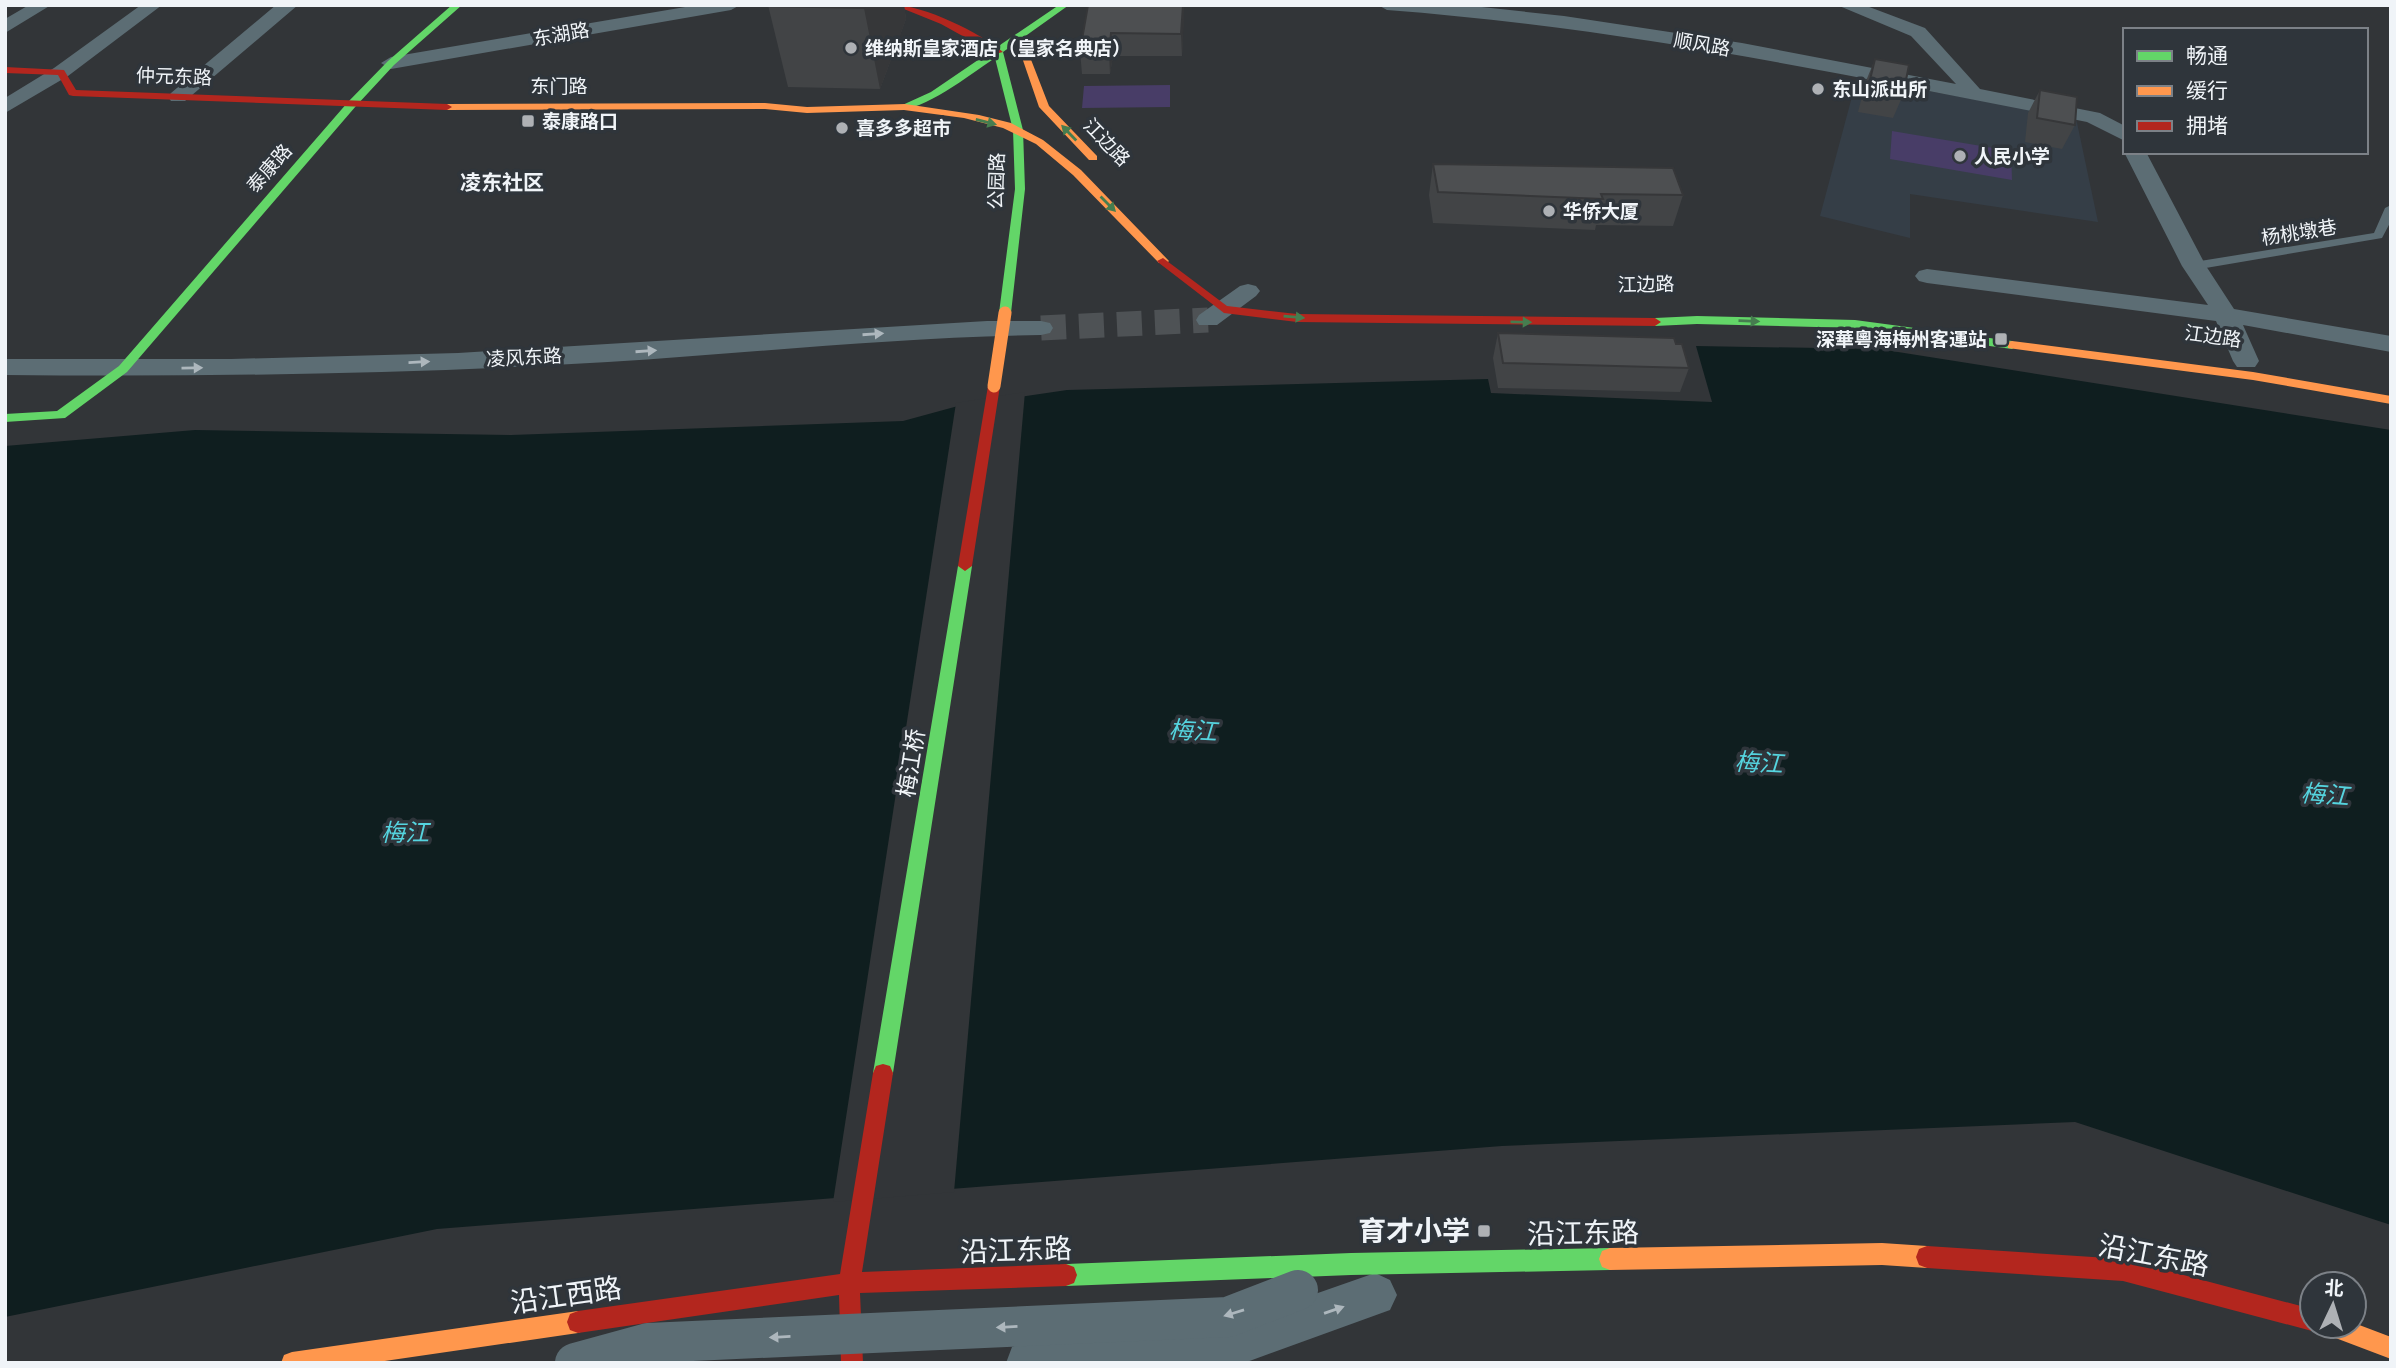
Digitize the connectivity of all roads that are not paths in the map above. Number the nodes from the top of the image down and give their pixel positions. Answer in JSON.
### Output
{"nodes":[{"id":1,"x":42,"y":5,"type":"edge"},
{"id":2,"x":153,"y":5,"type":"edge"},
{"id":3,"x":289,"y":5,"type":"edge"},
{"id":4,"x":458,"y":5,"type":"edge"},
{"id":5,"x":731,"y":5,"type":"edge"},
{"id":6,"x":898,"y":5,"type":"edge"},
{"id":7,"x":938,"y":5,"type":"edge"},
{"id":8,"x":1037,"y":5,"type":"edge"},
{"id":9,"x":1066,"y":5,"type":"edge"},
{"id":10,"x":1387,"y":5,"type":"edge"},
{"id":11,"x":1846,"y":5,"type":"edge"},
{"id":12,"x":1473,"y":8,"type":"edge"},
{"id":13,"x":5,"y":27,"type":"edge"},
{"id":14,"x":993,"y":29,"type":"junction"},
{"id":15,"x":1056,"y":31,"type":"dead end"},
{"id":16,"x":1018,"y":39,"type":"junction"},
{"id":17,"x":982,"y":43,"type":"junction"},
{"id":18,"x":998,"y":52,"type":"junction"},
{"id":19,"x":1047,"y":56,"type":"dead end"},
{"id":20,"x":391,"y":63,"type":"junction"},
{"id":21,"x":5,"y":70,"type":"edge"},
{"id":22,"x":61,"y":72,"type":"junction"},
{"id":23,"x":1036,"y":85,"type":"junction"},
{"id":24,"x":1971,"y":88,"type":"dead end"},
{"id":25,"x":178,"y":97,"type":"junction"},
{"id":26,"x":352,"y":104,"type":"junction"},
{"id":27,"x":765,"y":106,"type":"junction"},
{"id":28,"x":5,"y":107,"type":"edge"},
{"id":29,"x":905,"y":107,"type":"junction"},
{"id":30,"x":1018,"y":130,"type":"junction"},
{"id":31,"x":2123,"y":134,"type":"edge"},
{"id":32,"x":2136,"y":154,"type":"edge"},
{"id":33,"x":1102,"y":167,"type":"dead end"},
{"id":34,"x":1057,"y":177,"type":"dead end"},
{"id":35,"x":1083,"y":180,"type":"junction"},
{"id":36,"x":2391,"y":208,"type":"edge"},
{"id":37,"x":2194,"y":266,"type":"junction"},
{"id":38,"x":1927,"y":276,"type":"dead end"},
{"id":39,"x":1226,"y":281,"type":"dead end"},
{"id":40,"x":1254,"y":293,"type":"joint"},
{"id":41,"x":1282,"y":299,"type":"dead end"},
{"id":42,"x":1685,"y":304,"type":"dead end"},
{"id":43,"x":1646,"y":305,"type":"dead end"},
{"id":44,"x":1005,"y":313,"type":"joint"},
{"id":45,"x":1216,"y":314,"type":"junction"},
{"id":46,"x":2226,"y":315,"type":"junction"},
{"id":47,"x":1041,"y":328,"type":"tunnel mouth"},
{"id":48,"x":2391,"y":344,"type":"edge"},
{"id":49,"x":2246,"y":361,"type":"junction"},
{"id":50,"x":5,"y":367,"type":"edge"},
{"id":51,"x":123,"y":369,"type":"junction"},
{"id":52,"x":2391,"y":387,"type":"edge"},
{"id":53,"x":2391,"y":400,"type":"edge"},
{"id":54,"x":5,"y":418,"type":"edge"},
{"id":55,"x":849,"y":1283,"type":"junction"},
{"id":56,"x":1298,"y":1290,"type":"dead end"},
{"id":57,"x":1376,"y":1295,"type":"dead end"},
{"id":58,"x":2298,"y":1316,"type":"edge"},
{"id":59,"x":2368,"y":1339,"type":"edge"},
{"id":60,"x":2391,"y":1348,"type":"edge"},
{"id":61,"x":292,"y":1363,"type":"edge"},
{"id":62,"x":575,"y":1363,"type":"edge"},
{"id":63,"x":852,"y":1363,"type":"edge"},
{"id":64,"x":1028,"y":1363,"type":"edge"}],
"edges":[{"from":1,"to":13,"type":"street"},
{"from":2,"to":22,"type":"street"},
{"from":3,"to":25,"type":"street"},
{"from":4,"to":20,"type":"street","name":"泰康路"},
{"from":5,"to":20,"type":"street","name":"东湖路"},
{"from":6,"to":17,"type":"street"},
{"from":7,"to":14,"type":"street"},
{"from":8,"to":14,"type":"street","name":"东门路"},
{"from":9,"to":15,"type":"street"},
{"from":9,"to":16,"type":"street","name":"东门路"},
{"from":10,"to":12,"type":"street","name":"顺风路"},
{"from":11,"to":24,"type":"street"},
{"from":12,"to":31,"type":"street","name":"顺风路"},
{"from":14,"to":16,"type":"street"},
{"from":14,"to":17,"type":"street","name":"东门路"},
{"from":16,"to":18,"type":"street","name":"东门路"},
{"from":16,"to":23,"type":"street","name":"江边路"},
{"from":17,"to":18,"type":"street"},
{"from":17,"to":27,"type":"street","name":"东门路"},
{"from":18,"to":29,"type":"street","name":"东门路"},
{"from":18,"to":30,"type":"street","name":"公园路"},
{"from":19,"to":23,"type":"street"},
{"from":20,"to":26,"type":"street","name":"泰康路"},
{"from":21,"to":22,"type":"street"},
{"from":22,"to":25,"type":"street","name":"仲元东路"},
{"from":22,"to":28,"type":"street"},
{"from":33,"to":23,"type":"street","name":"江边路","one_way":true},
{"from":25,"to":26,"type":"street","name":"仲元东路"},
{"from":26,"to":27,"type":"street","name":"东门路"},
{"from":26,"to":51,"type":"street","name":"泰康路"},
{"from":27,"to":29,"type":"street","name":"东门路"},
{"from":29,"to":30,"type":"street","name":"江边路","one_way":true},
{"from":30,"to":35,"type":"street","name":"江边路"},
{"from":30,"to":44,"type":"street","name":"公园路"},
{"from":32,"to":37,"type":"street"},
{"from":34,"to":35,"type":"street"},
{"from":35,"to":45,"type":"street","name":"江边路","one_way":true},
{"from":36,"to":37,"type":"lane","name":"杨桃墩巷"},
{"from":37,"to":46,"type":"street"},
{"from":38,"to":46,"type":"street"},
{"from":39,"to":40,"type":"street"},
{"from":40,"to":45,"type":"street"},
{"from":41,"to":43,"type":"street","name":"江边路"},
{"from":42,"to":49,"type":"street","name":"江边路"},
{"from":44,"to":55,"type":"street","name":"梅江桥","bridge":true},
{"from":45,"to":53,"type":"street","name":"江边路","one_way":true},
{"from":46,"to":48,"type":"street"},
{"from":46,"to":49,"type":"street"},
{"from":51,"to":47,"type":"street","name":"凌风东路","one_way":true},
{"from":49,"to":52,"type":"street","name":"江边路"},
{"from":50,"to":51,"type":"street","name":"凌风东路"},
{"from":51,"to":54,"type":"street","name":"泰康路"},
{"from":55,"to":58,"type":"street","name":"沿江东路"},
{"from":55,"to":61,"type":"street","name":"沿江西路"},
{"from":55,"to":63,"type":"street","name":"梅江桥"},
{"from":56,"to":62,"type":"street","one_way":true,"bridge":true},
{"from":64,"to":57,"type":"street","one_way":true},
{"from":59,"to":60,"type":"street"}]}
